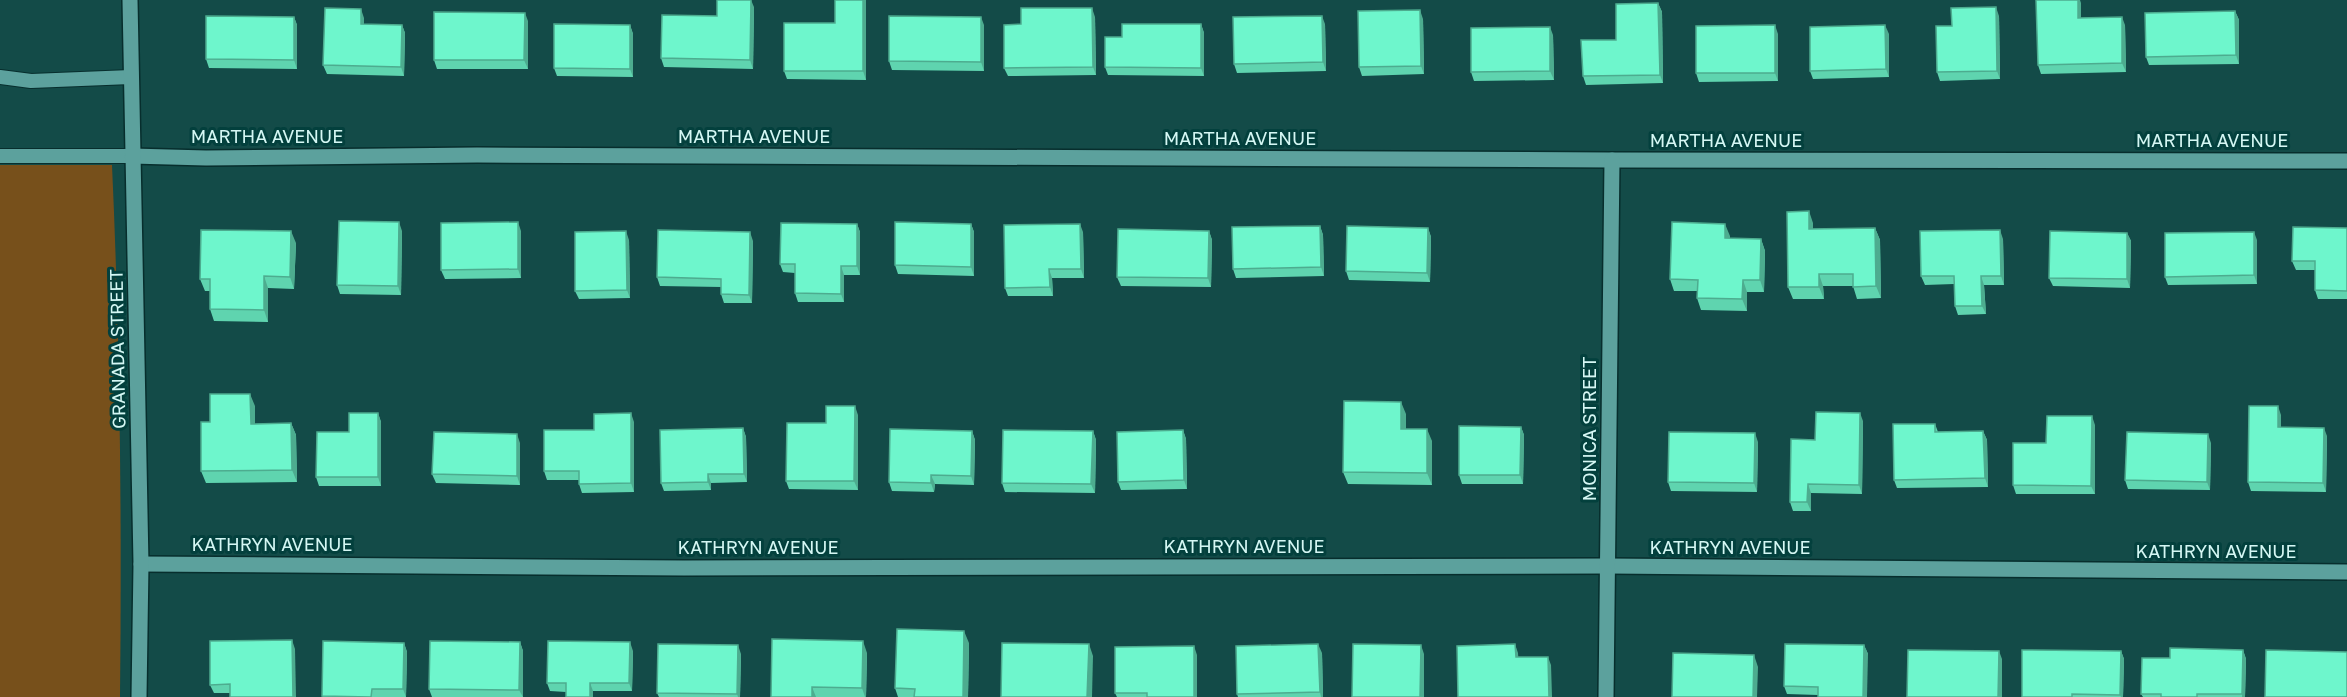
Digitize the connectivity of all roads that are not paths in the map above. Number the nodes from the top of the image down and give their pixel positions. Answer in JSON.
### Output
{"nodes":[{"id":1,"x":130,"y":0,"type":"edge"},
{"id":2,"x":0,"y":77,"type":"edge"},
{"id":3,"x":131,"y":77,"type":"junction"},
{"id":4,"x":0,"y":156,"type":"edge"},
{"id":5,"x":132,"y":156,"type":"junction"},
{"id":6,"x":1612,"y":160,"type":"junction"},
{"id":7,"x":2347,"y":161,"type":"edge"},
{"id":8,"x":141,"y":564,"type":"junction"},
{"id":9,"x":1608,"y":566,"type":"junction"},
{"id":10,"x":2347,"y":572,"type":"edge"},
{"id":11,"x":139,"y":697,"type":"edge"},
{"id":12,"x":1606,"y":697,"type":"edge"}],
"edges":[{"from":1,"to":3,"type":"street","name":"GRANADA STREET"},
{"from":2,"to":3,"type":"lane"},
{"from":3,"to":5,"type":"street","name":"GRANADA STREET"},
{"from":4,"to":5,"type":"lane"},
{"from":5,"to":6,"type":"street","name":"MARTHA AVENUE"},
{"from":5,"to":8,"type":"street","name":"GRANADA STREET"},
{"from":6,"to":7,"type":"street","name":"MARTHA AVENUE"},
{"from":6,"to":9,"type":"street","name":"MONICA STREET"},
{"from":8,"to":9,"type":"street","name":"KATHRYN AVENUE"},
{"from":8,"to":11,"type":"street","name":"GRANADA STREET"},
{"from":9,"to":10,"type":"street","name":"KATHRYN AVENUE"},
{"from":9,"to":12,"type":"street","name":"MONICA STREET"}]}
